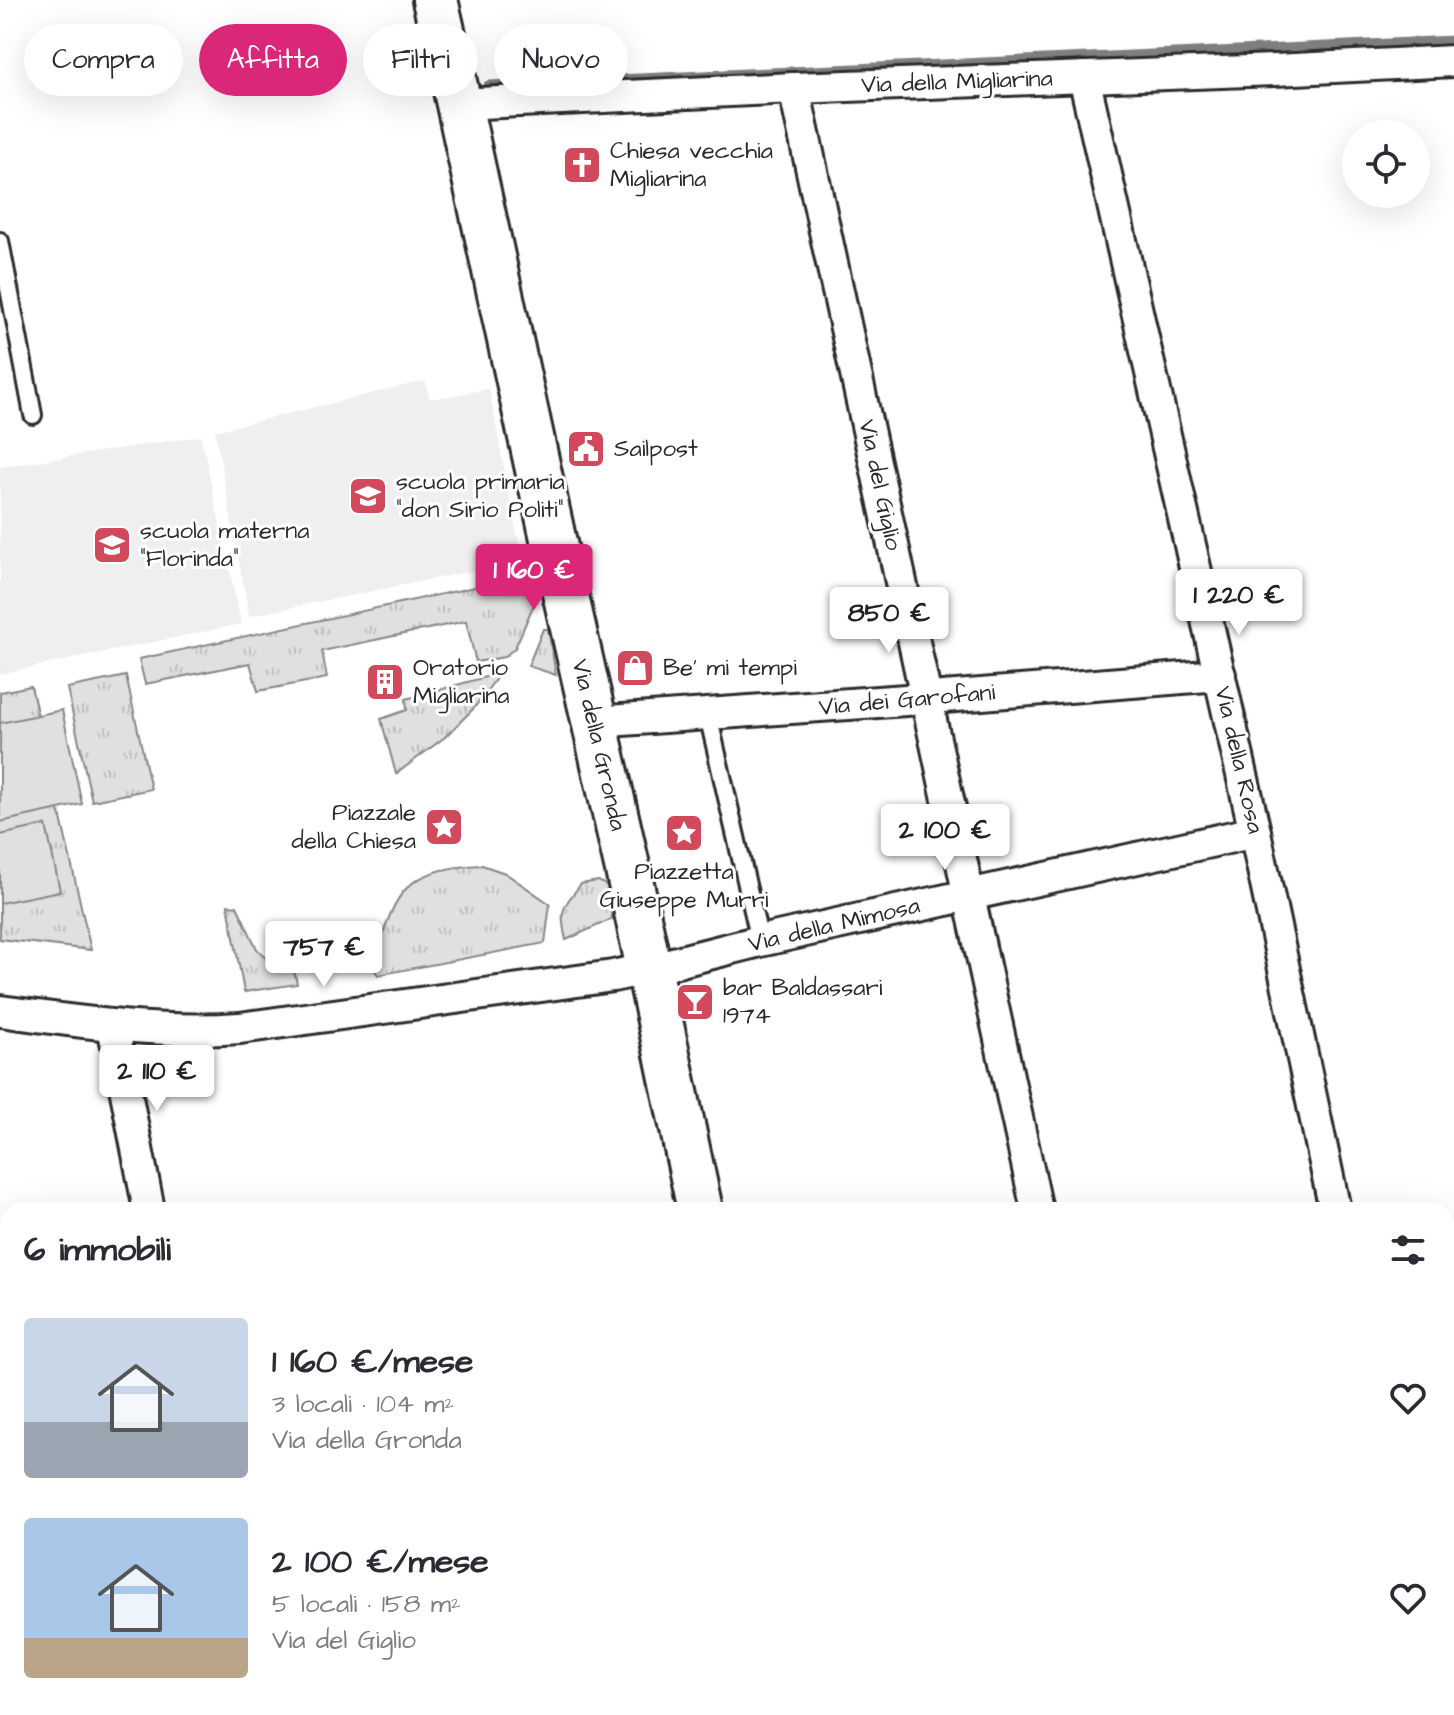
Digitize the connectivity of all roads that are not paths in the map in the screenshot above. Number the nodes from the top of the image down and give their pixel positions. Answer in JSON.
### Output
{"nodes":[{"id":1,"x":435,"y":0,"type":"edge"},
{"id":2,"x":1454,"y":61,"type":"edge"},
{"id":3,"x":1084,"y":77,"type":"junction"},
{"id":4,"x":794,"y":88,"type":"junction"},
{"id":5,"x":459,"y":104,"type":"junction"},
{"id":6,"x":0,"y":241,"type":"edge"},
{"id":7,"x":33,"y":415,"type":"dead end"},
{"id":8,"x":1220,"y":675,"type":"junction"},
{"id":9,"x":926,"y":699,"type":"junction"},
{"id":10,"x":708,"y":715,"type":"junction"},
{"id":11,"x":594,"y":722,"type":"junction"},
{"id":12,"x":1255,"y":832,"type":"junction"},
{"id":13,"x":968,"y":895,"type":"junction"},
{"id":14,"x":760,"y":941,"type":"junction"},
{"id":15,"x":649,"y":969,"type":"junction"},
{"id":16,"x":0,"y":1011,"type":"edge"},
{"id":17,"x":113,"y":1026,"type":"junction"},
{"id":18,"x":147,"y":1202,"type":"edge"},
{"id":19,"x":698,"y":1202,"type":"edge"},
{"id":20,"x":1035,"y":1202,"type":"edge"},
{"id":21,"x":1333,"y":1202,"type":"edge"}],
"edges":[{"from":1,"to":5,"type":"street","name":"Via della Gronda"},
{"from":2,"to":3,"type":"street","name":"Via della Migliarina"},
{"from":3,"to":4,"type":"street","name":"Via della Migliarina"},
{"from":3,"to":8,"type":"street","name":"Via della Rosa"},
{"from":4,"to":5,"type":"street","name":"Via della Migliarina"},
{"from":4,"to":9,"type":"street","name":"Via del Giglio"},
{"from":5,"to":11,"type":"street","name":"Via della Gronda"},
{"from":6,"to":7,"type":"lane"},
{"from":8,"to":9,"type":"street","name":"Via dei Garofani"},
{"from":8,"to":12,"type":"street","name":"Via della Rosa"},
{"from":9,"to":10,"type":"street","name":"Via dei Garofani"},
{"from":9,"to":13,"type":"street","name":"Via del Giglio"},
{"from":10,"to":11,"type":"street","name":"Via dei Garofani"},
{"from":10,"to":14,"type":"lane"},
{"from":11,"to":15,"type":"street","name":"Via della Gronda"},
{"from":12,"to":13,"type":"street","name":"Via della Mimosa"},
{"from":12,"to":21,"type":"street","name":"Via della Rosa"},
{"from":13,"to":14,"type":"street","name":"Via della Mimosa"},
{"from":13,"to":20,"type":"street","name":"Via del Giglio"},
{"from":14,"to":15,"type":"street","name":"Via della Mimosa"},
{"from":15,"to":17,"type":"street","name":"Via della Mimosa"},
{"from":15,"to":19,"type":"street","name":"Via della Gronda"},
{"from":16,"to":17,"type":"street","name":"Via della Mimosa"},
{"from":17,"to":18,"type":"street"}]}
